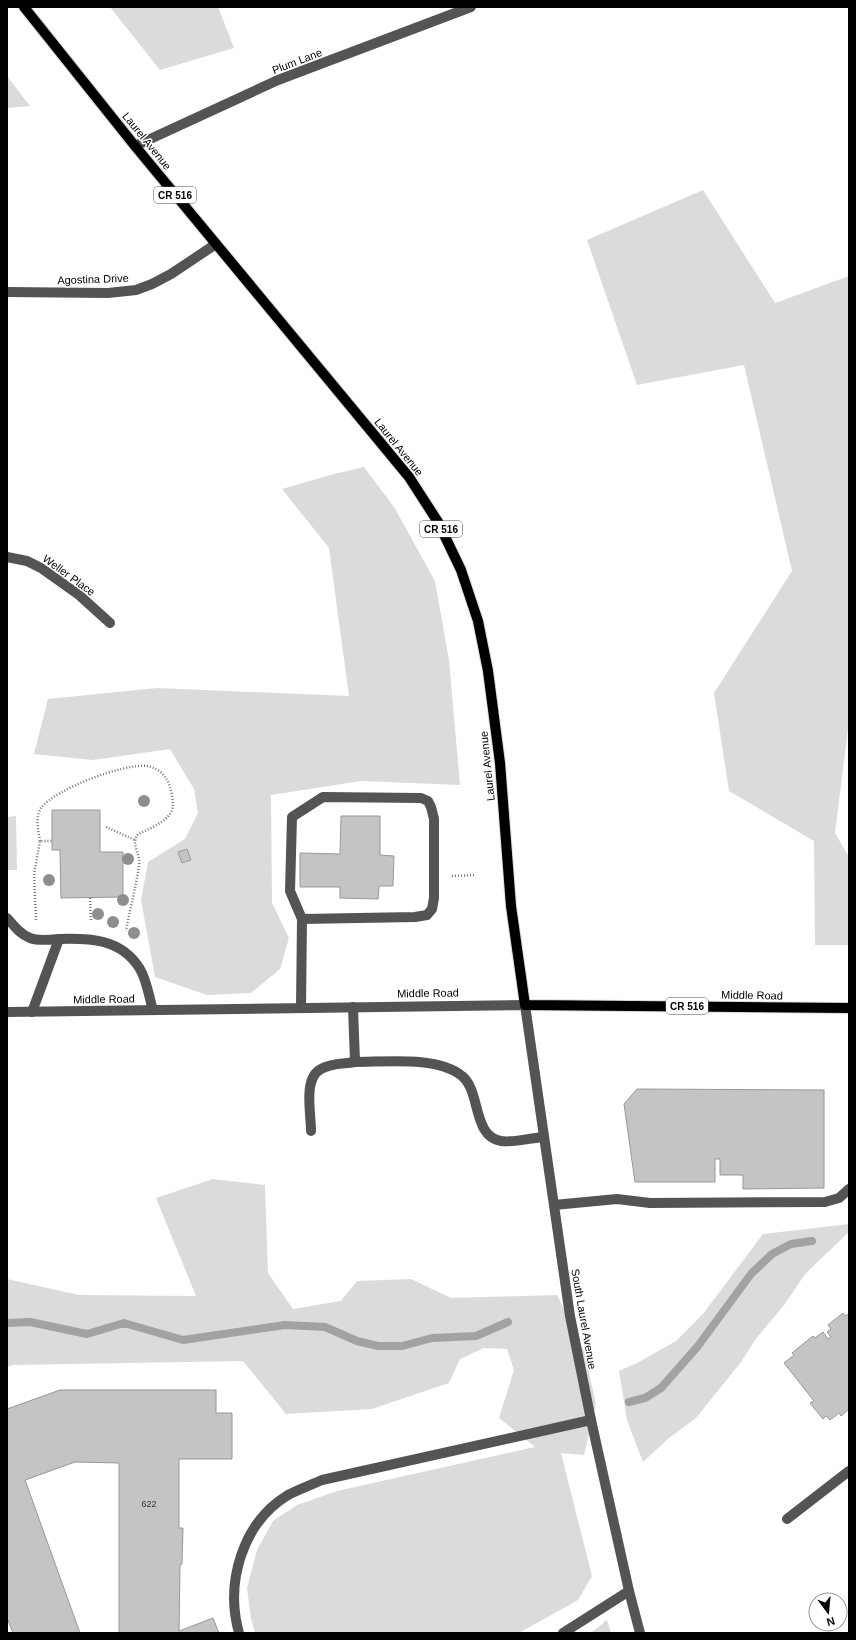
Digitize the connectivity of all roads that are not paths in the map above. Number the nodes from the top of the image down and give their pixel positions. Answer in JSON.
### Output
{"nodes":[{"id":1,"x":24,"y":7,"type":"edge"},
{"id":2,"x":471,"y":7,"type":"edge"},
{"id":3,"x":135,"y":146,"type":"junction"},
{"id":4,"x":216,"y":244,"type":"junction"},
{"id":5,"x":7,"y":292,"type":"edge"},
{"id":6,"x":7,"y":557,"type":"edge"},
{"id":7,"x":110,"y":623,"type":"dead end"},
{"id":8,"x":7,"y":918,"type":"edge"},
{"id":9,"x":302,"y":919,"type":"junction"},
{"id":10,"x":58,"y":939,"type":"junction"},
{"id":11,"x":525,"y":1005,"type":"junction"},
{"id":12,"x":301,"y":1007,"type":"junction"},
{"id":13,"x":353,"y":1007,"type":"junction"},
{"id":14,"x":849,"y":1008,"type":"edge"},
{"id":15,"x":153,"y":1010,"type":"junction"},
{"id":16,"x":7,"y":1012,"type":"edge"},
{"id":17,"x":32,"y":1012,"type":"junction"},
{"id":18,"x":355,"y":1062,"type":"junction"},
{"id":19,"x":311,"y":1131,"type":"dead end"},
{"id":20,"x":543,"y":1136,"type":"junction"},
{"id":21,"x":849,"y":1189,"type":"edge"},
{"id":22,"x":554,"y":1205,"type":"junction"},
{"id":23,"x":591,"y":1420,"type":"junction"},
{"id":24,"x":849,"y":1470,"type":"edge"},
{"id":25,"x":787,"y":1519,"type":"dead end"},
{"id":26,"x":629,"y":1591,"type":"junction"},
{"id":27,"x":239,"y":1633,"type":"edge"},
{"id":28,"x":563,"y":1633,"type":"edge"},
{"id":29,"x":640,"y":1633,"type":"edge"}],
"edges":[{"from":1,"to":3,"type":"main road","name":"Laurel Avenue","number":"CR 516"},
{"from":2,"to":3,"type":"street","name":"Plum Lane"},
{"from":3,"to":4,"type":"main road","name":"Laurel Avenue","number":"CR 516"},
{"from":4,"to":5,"type":"street","name":"Agostina Drive"},
{"from":4,"to":11,"type":"main road","name":"Laurel Avenue","number":"CR 516"},
{"from":6,"to":7,"type":"street","name":"Weller Place"},
{"from":8,"to":10,"type":"street"},
{"from":9,"to":9,"type":"street"},
{"from":9,"to":12,"type":"street"},
{"from":10,"to":15,"type":"street"},
{"from":10,"to":17,"type":"street"},
{"from":11,"to":13,"type":"street","name":"Middle Road"},
{"from":11,"to":14,"type":"main road","name":"Middle Road","number":"CR 516"},
{"from":11,"to":20,"type":"street","name":"South Laurel Avenue"},
{"from":12,"to":13,"type":"street","name":"Middle Road"},
{"from":12,"to":15,"type":"street","name":"Middle Road"},
{"from":13,"to":18,"type":"street"},
{"from":15,"to":17,"type":"street","name":"Middle Road"},
{"from":16,"to":17,"type":"street","name":"Middle Road"},
{"from":18,"to":19,"type":"street"},
{"from":18,"to":20,"type":"street"},
{"from":20,"to":22,"type":"street","name":"South Laurel Avenue"},
{"from":21,"to":22,"type":"street"},
{"from":22,"to":23,"type":"street","name":"South Laurel Avenue"},
{"from":23,"to":26,"type":"street","name":"South Laurel Avenue"},
{"from":23,"to":27,"type":"street"},
{"from":24,"to":25,"type":"street"},
{"from":26,"to":28,"type":"street"},
{"from":26,"to":29,"type":"street","name":"South Laurel Avenue"}]}
